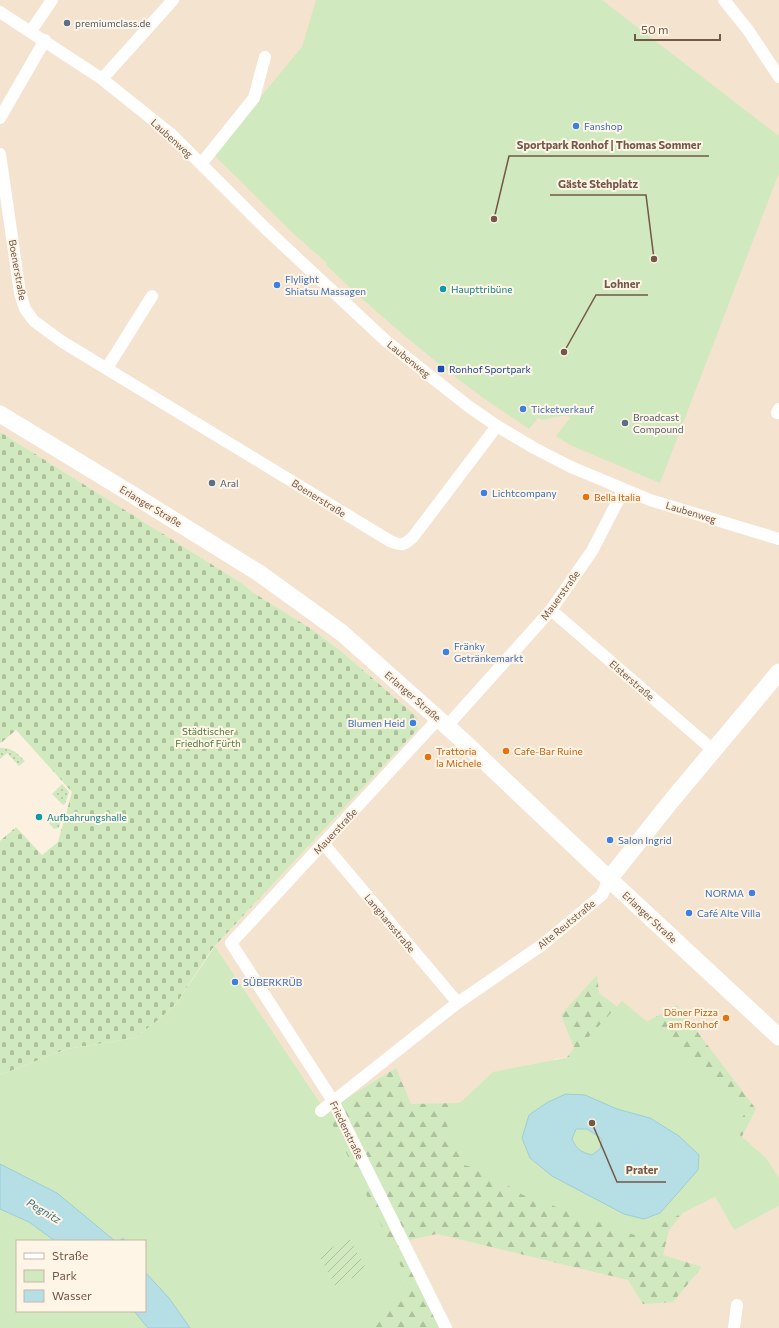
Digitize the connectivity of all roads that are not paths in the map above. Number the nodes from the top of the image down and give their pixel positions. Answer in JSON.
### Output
{"nodes":[{"id":1,"x":52,"y":0,"type":"edge"},
{"id":2,"x":173,"y":0,"type":"edge"},
{"id":3,"x":724,"y":0,"type":"edge"},
{"id":4,"x":0,"y":12,"type":"edge"},
{"id":5,"x":31,"y":31,"type":"junction"},
{"id":6,"x":45,"y":40,"type":"junction"},
{"id":7,"x":265,"y":57,"type":"dead end"},
{"id":8,"x":779,"y":77,"type":"edge"},
{"id":9,"x":102,"y":79,"type":"junction"},
{"id":10,"x":0,"y":118,"type":"edge"},
{"id":11,"x":0,"y":154,"type":"edge"},
{"id":12,"x":201,"y":164,"type":"junction"},
{"id":13,"x":152,"y":296,"type":"dead end"},
{"id":14,"x":107,"y":368,"type":"junction"},
{"id":15,"x":0,"y":414,"type":"edge"},
{"id":16,"x":497,"y":426,"type":"junction"},
{"id":17,"x":624,"y":490,"type":"junction"},
{"id":18,"x":779,"y":539,"type":"edge"},
{"id":19,"x":551,"y":610,"type":"junction"},
{"id":20,"x":779,"y":672,"type":"edge"},
{"id":21,"x":443,"y":722,"type":"junction"},
{"id":22,"x":713,"y":750,"type":"junction"},
{"id":23,"x":323,"y":843,"type":"junction"},
{"id":24,"x":609,"y":879,"type":"junction"},
{"id":25,"x":230,"y":943,"type":"joint"},
{"id":26,"x":458,"y":1004,"type":"junction"},
{"id":27,"x":779,"y":1037,"type":"edge"},
{"id":28,"x":334,"y":1101,"type":"junction"},
{"id":29,"x":321,"y":1111,"type":"dead end"},
{"id":30,"x":737,"y":1305,"type":"dead end"},
{"id":31,"x":446,"y":1328,"type":"edge"},
{"id":32,"x":734,"y":1328,"type":"edge"}],
"edges":[{"from":1,"to":5,"type":"street"},
{"from":2,"to":9,"type":"street"},
{"from":3,"to":8,"type":"street"},
{"from":4,"to":5,"type":"street","name":"Laubenweg"},
{"from":5,"to":6,"type":"street","name":"Laubenweg"},
{"from":6,"to":9,"type":"street","name":"Laubenweg"},
{"from":6,"to":10,"type":"street"},
{"from":7,"to":12,"type":"street"},
{"from":9,"to":12,"type":"street","name":"Laubenweg"},
{"from":11,"to":14,"type":"street","name":"Boenerstraße"},
{"from":12,"to":16,"type":"street","name":"Laubenweg"},
{"from":13,"to":14,"type":"street"},
{"from":14,"to":16,"type":"street","name":"Boenerstraße"},
{"from":15,"to":21,"type":"main road","name":"Erlanger Straße"},
{"from":16,"to":17,"type":"street","name":"Laubenweg"},
{"from":17,"to":18,"type":"street","name":"Laubenweg"},
{"from":17,"to":19,"type":"street","name":"Mauerstraße"},
{"from":19,"to":21,"type":"street","name":"Mauerstraße"},
{"from":19,"to":22,"type":"street","name":"Elsterstraße"},
{"from":20,"to":22,"type":"main road","name":"Alte Reutstraße"},
{"from":21,"to":23,"type":"street","name":"Mauerstraße"},
{"from":21,"to":24,"type":"main road","name":"Erlanger Straße"},
{"from":22,"to":24,"type":"main road","name":"Alte Reutstraße"},
{"from":23,"to":25,"type":"street","name":"Mauerstraße"},
{"from":23,"to":26,"type":"street","name":"Langhansstraße"},
{"from":24,"to":26,"type":"street","name":"Alte Reutstraße"},
{"from":24,"to":27,"type":"main road","name":"Erlanger Straße"},
{"from":25,"to":28,"type":"street","name":"Friedenstraße"},
{"from":26,"to":28,"type":"street","name":"Alte Reutstraße"},
{"from":28,"to":29,"type":"street","name":"Alte Reutstraße"},
{"from":28,"to":31,"type":"street","name":"Friedenstraße"},
{"from":30,"to":32,"type":"street"}]}
